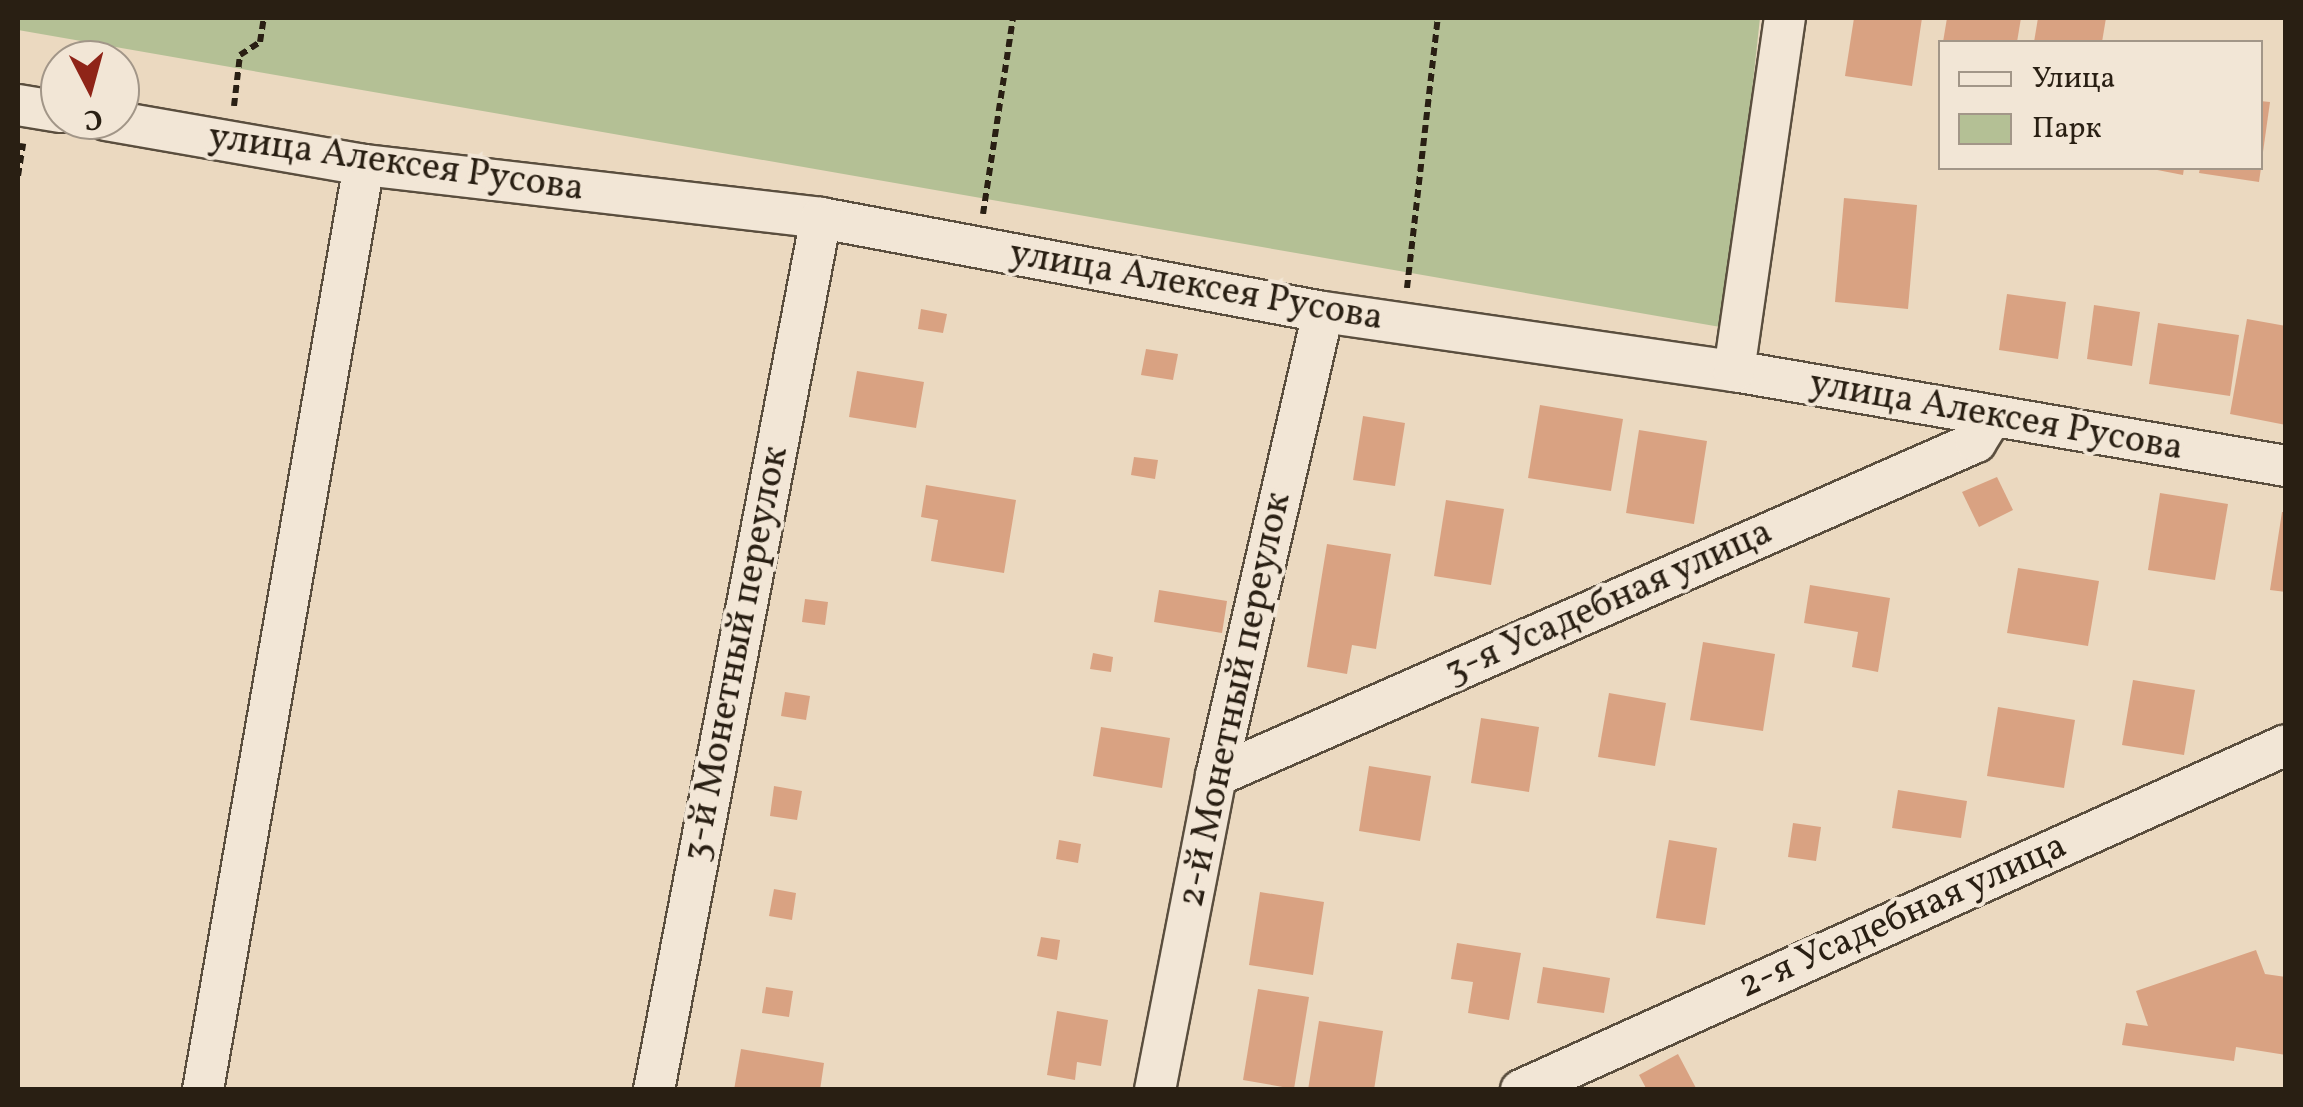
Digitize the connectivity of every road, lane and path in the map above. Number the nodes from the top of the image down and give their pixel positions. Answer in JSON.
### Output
{"nodes":[{"id":1,"x":264,"y":18,"type":"edge"},
{"id":2,"x":1013,"y":18,"type":"edge"},
{"id":3,"x":1438,"y":18,"type":"edge"},
{"id":4,"x":1785,"y":18,"type":"edge"},
{"id":5,"x":140,"y":126,"type":"edge"},
{"id":6,"x":230,"y":142,"type":"junction"},
{"id":7,"x":364,"y":165,"type":"junction"},
{"id":8,"x":820,"y":218,"type":"junction"},
{"id":9,"x":978,"y":248,"type":"junction"},
{"id":10,"x":1323,"y":312,"type":"junction"},
{"id":11,"x":1403,"y":324,"type":"junction"},
{"id":12,"x":1734,"y":371,"type":"junction"},
{"id":13,"x":1991,"y":418,"type":"junction"},
{"id":14,"x":2286,"y":466,"type":"edge"},
{"id":15,"x":2286,"y":745,"type":"edge"},
{"id":16,"x":1216,"y":776,"type":"junction"},
{"id":17,"x":203,"y":1090,"type":"edge"},
{"id":18,"x":654,"y":1090,"type":"edge"},
{"id":19,"x":1155,"y":1090,"type":"edge"},
{"id":20,"x":1522,"y":1090,"type":"edge"}],
"edges":[{"from":1,"to":6,"type":"path"},
{"from":2,"to":9,"type":"path"},
{"from":3,"to":11,"type":"path"},
{"from":4,"to":12,"type":"street"},
{"from":5,"to":6,"type":"street","name":"улица Алексея Русова"},
{"from":6,"to":7,"type":"street","name":"улица Алексея Русова"},
{"from":7,"to":8,"type":"street","name":"улица Алексея Русова"},
{"from":7,"to":17,"type":"street"},
{"from":8,"to":9,"type":"street","name":"улица Алексея Русова"},
{"from":8,"to":18,"type":"street","name":"3-й Монетный переулок"},
{"from":9,"to":10,"type":"street","name":"улица Алексея Русова"},
{"from":10,"to":11,"type":"street","name":"улица Алексея Русова"},
{"from":10,"to":16,"type":"street","name":"2-й Монетный переулок"},
{"from":11,"to":12,"type":"street","name":"улица Алексея Русова"},
{"from":12,"to":13,"type":"street","name":"улица Алексея Русова"},
{"from":13,"to":14,"type":"street","name":"улица Алексея Русова"},
{"from":13,"to":16,"type":"street","name":"3-я Усадебная улица"},
{"from":15,"to":20,"type":"street","name":"2-я Усадебная улица"},
{"from":16,"to":19,"type":"street","name":"2-й Монетный переулок"}]}
